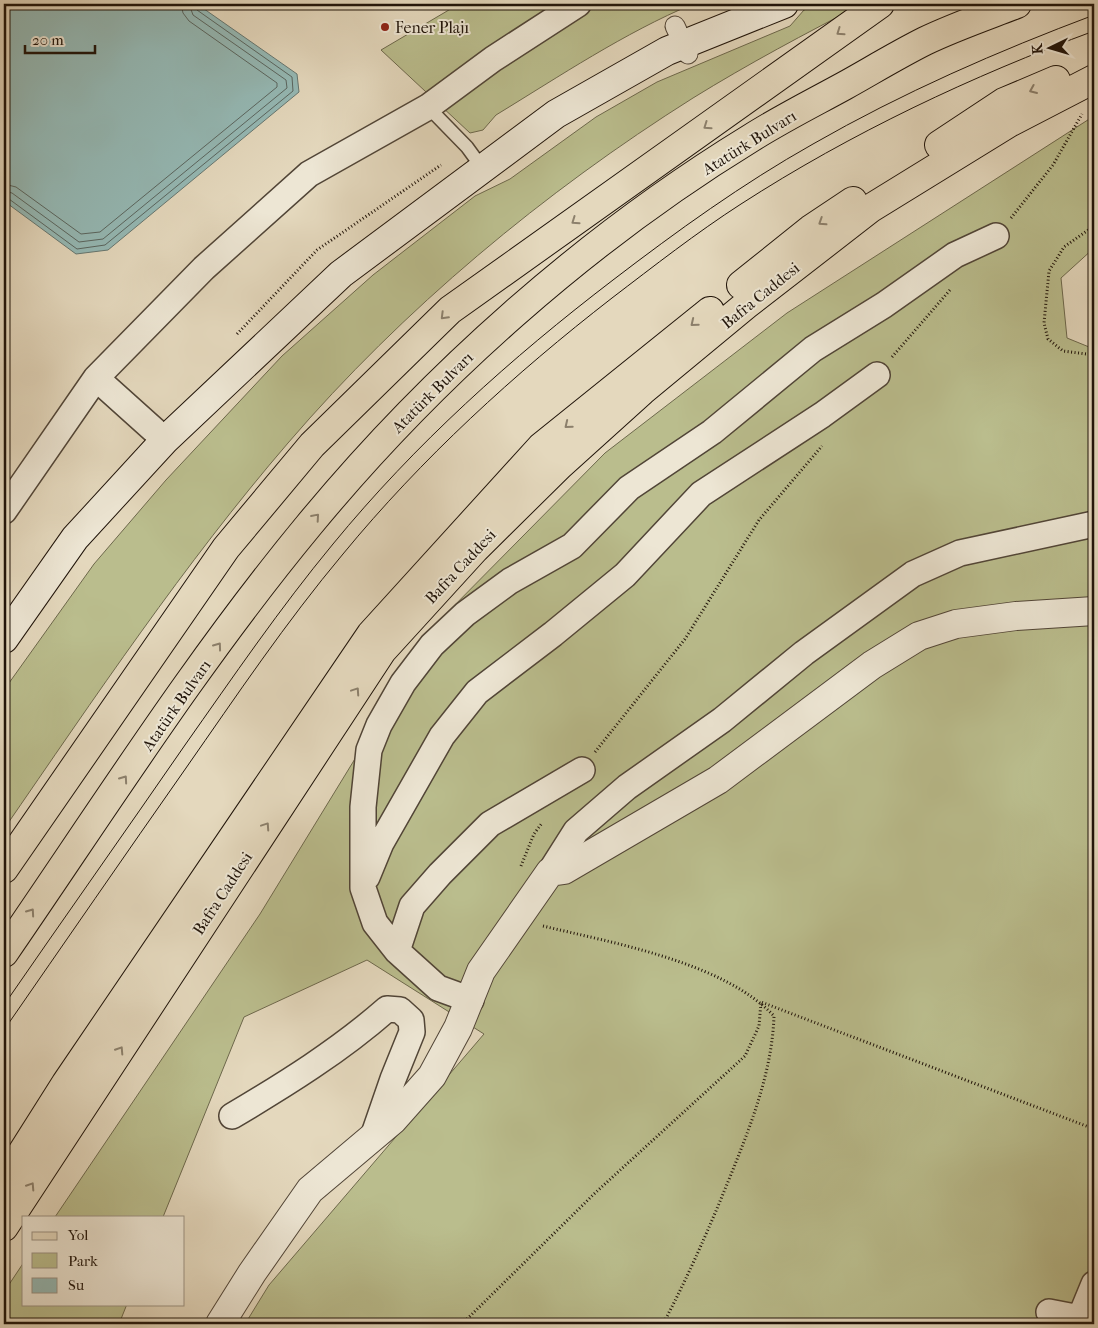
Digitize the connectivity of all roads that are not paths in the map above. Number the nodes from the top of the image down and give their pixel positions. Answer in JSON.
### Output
{"nodes":[{"id":1,"x":578,"y":4,"type":"edge"},
{"id":2,"x":784,"y":4,"type":"edge"},
{"id":3,"x":880,"y":4,"type":"edge"},
{"id":4,"x":1017,"y":4,"type":"edge"},
{"id":5,"x":1094,"y":64,"type":"edge"},
{"id":6,"x":1094,"y":79,"type":"edge"},
{"id":7,"x":428,"y":107,"type":"junction"},
{"id":8,"x":483,"y":169,"type":"junction"},
{"id":9,"x":996,"y":236,"type":"dead end"},
{"id":10,"x":877,"y":375,"type":"dead end"},
{"id":11,"x":96,"y":378,"type":"junction"},
{"id":12,"x":165,"y":440,"type":"junction"},
{"id":13,"x":4,"y":511,"type":"edge"},
{"id":14,"x":1094,"y":524,"type":"edge"},
{"id":15,"x":1094,"y":611,"type":"edge"},
{"id":16,"x":4,"y":639,"type":"edge"},
{"id":17,"x":582,"y":770,"type":"dead end"},
{"id":18,"x":4,"y":869,"type":"edge"},
{"id":19,"x":550,"y":872,"type":"junction"},
{"id":20,"x":363,"y":888,"type":"junction"},
{"id":21,"x":397,"y":951,"type":"junction"},
{"id":22,"x":4,"y":952,"type":"edge"},
{"id":23,"x":471,"y":1000,"type":"junction"},
{"id":24,"x":232,"y":1116,"type":"dead end"},
{"id":25,"x":374,"y":1134,"type":"junction"},
{"id":26,"x":4,"y":1181,"type":"edge"},
{"id":27,"x":4,"y":1227,"type":"edge"},
{"id":28,"x":1094,"y":1284,"type":"edge"},
{"id":29,"x":1049,"y":1312,"type":"dead end"},
{"id":30,"x":220,"y":1324,"type":"edge"}],
"edges":[{"from":1,"to":7,"type":"street"},
{"from":2,"to":8,"type":"street"},
{"from":3,"to":18,"type":"main road","name":"Atatürk Bulvarı","one_way":true},
{"from":22,"to":4,"type":"main road","name":"Atatürk Bulvarı","one_way":true},
{"from":5,"to":26,"type":"main road","name":"Bafra Caddesi","one_way":true},
{"from":27,"to":6,"type":"main road","name":"Bafra Caddesi","one_way":true},
{"from":7,"to":8,"type":"lane"},
{"from":7,"to":11,"type":"street"},
{"from":8,"to":12,"type":"street"},
{"from":9,"to":20,"type":"street"},
{"from":10,"to":20,"type":"street"},
{"from":11,"to":12,"type":"street"},
{"from":11,"to":13,"type":"street"},
{"from":12,"to":16,"type":"street"},
{"from":14,"to":19,"type":"street"},
{"from":15,"to":19,"type":"street"},
{"from":17,"to":21,"type":"street"},
{"from":19,"to":23,"type":"street"},
{"from":20,"to":21,"type":"street"},
{"from":21,"to":23,"type":"street"},
{"from":23,"to":25,"type":"street"},
{"from":24,"to":25,"type":"street"},
{"from":25,"to":30,"type":"street"},
{"from":28,"to":29,"type":"street"}]}
